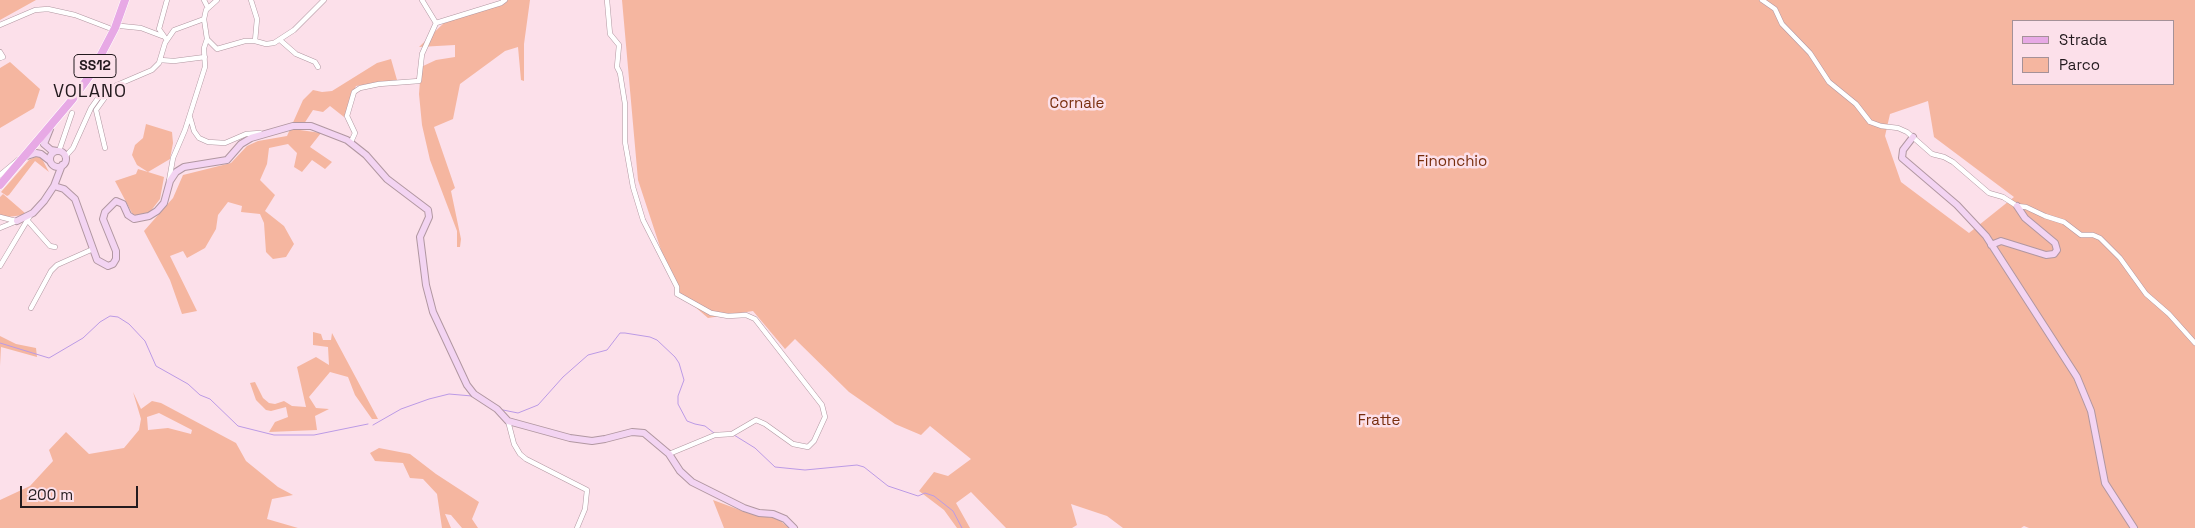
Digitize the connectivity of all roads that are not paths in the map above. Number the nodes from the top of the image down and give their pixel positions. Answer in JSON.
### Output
{"nodes":[{"id":1,"x":125,"y":0,"type":"edge"},
{"id":2,"x":167,"y":0,"type":"edge"},
{"id":3,"x":204,"y":0,"type":"edge"},
{"id":4,"x":217,"y":0,"type":"edge"},
{"id":5,"x":251,"y":0,"type":"edge"},
{"id":6,"x":324,"y":0,"type":"edge"},
{"id":7,"x":422,"y":0,"type":"edge"},
{"id":8,"x":505,"y":0,"type":"edge"},
{"id":9,"x":607,"y":0,"type":"edge"},
{"id":10,"x":1762,"y":0,"type":"edge"},
{"id":11,"x":208,"y":8,"type":"junction"},
{"id":12,"x":204,"y":19,"type":"junction"},
{"id":13,"x":436,"y":22,"type":"junction"},
{"id":14,"x":0,"y":25,"type":"edge"},
{"id":15,"x":121,"y":26,"type":"dead end"},
{"id":16,"x":109,"y":28,"type":"dead end"},
{"id":17,"x":164,"y":38,"type":"junction"},
{"id":18,"x":207,"y":39,"type":"junction"},
{"id":19,"x":280,"y":40,"type":"junction"},
{"id":20,"x":256,"y":41,"type":"junction"},
{"id":21,"x":0,"y":52,"type":"edge"},
{"id":22,"x":205,"y":57,"type":"junction"},
{"id":23,"x":0,"y":58,"type":"edge"},
{"id":24,"x":160,"y":60,"type":"junction"},
{"id":25,"x":318,"y":67,"type":"dead end"},
{"id":26,"x":112,"y":88,"type":"junction"},
{"id":27,"x":72,"y":113,"type":"dead end"},
{"id":28,"x":189,"y":116,"type":"junction"},
{"id":29,"x":52,"y":124,"type":"junction"},
{"id":30,"x":266,"y":134,"type":"junction"},
{"id":31,"x":1913,"y":137,"type":"junction"},
{"id":32,"x":351,"y":142,"type":"junction"},
{"id":33,"x":105,"y":148,"type":"dead end"},
{"id":34,"x":58,"y":151,"type":"junction"},
{"id":35,"x":65,"y":157,"type":"junction"},
{"id":36,"x":23,"y":158,"type":"junction"},
{"id":37,"x":52,"y":163,"type":"junction"},
{"id":38,"x":62,"y":165,"type":"junction"},
{"id":39,"x":0,"y":175,"type":"edge"},
{"id":40,"x":55,"y":183,"type":"junction"},
{"id":41,"x":0,"y":185,"type":"edge"},
{"id":42,"x":168,"y":186,"type":"junction"},
{"id":43,"x":2017,"y":206,"type":"junction"},
{"id":44,"x":31,"y":214,"type":"junction"},
{"id":45,"x":0,"y":217,"type":"edge"},
{"id":46,"x":18,"y":221,"type":"junction"},
{"id":47,"x":28,"y":222,"type":"junction"},
{"id":48,"x":0,"y":228,"type":"edge"},
{"id":49,"x":1991,"y":245,"type":"junction"},
{"id":50,"x":55,"y":247,"type":"dead end"},
{"id":51,"x":93,"y":249,"type":"junction"},
{"id":52,"x":0,"y":266,"type":"edge"},
{"id":53,"x":31,"y":308,"type":"dead end"},
{"id":54,"x":2195,"y":343,"type":"edge"},
{"id":55,"x":508,"y":421,"type":"junction"},
{"id":56,"x":668,"y":454,"type":"junction"},
{"id":57,"x":577,"y":528,"type":"edge"},
{"id":58,"x":794,"y":528,"type":"edge"},
{"id":59,"x":2134,"y":528,"type":"edge"}],
"edges":[{"from":1,"to":29,"type":"main road","number":"SS12"},
{"from":2,"to":17,"type":"street"},
{"from":3,"to":11,"type":"street"},
{"from":4,"to":11,"type":"street"},
{"from":5,"to":20,"type":"street"},
{"from":6,"to":19,"type":"street"},
{"from":7,"to":13,"type":"street"},
{"from":8,"to":13,"type":"street"},
{"from":9,"to":56,"type":"street"},
{"from":10,"to":31,"type":"street"},
{"from":11,"to":12,"type":"street"},
{"from":12,"to":17,"type":"street"},
{"from":12,"to":18,"type":"street"},
{"from":13,"to":32,"type":"street"},
{"from":14,"to":16,"type":"street"},
{"from":15,"to":17,"type":"street"},
{"from":17,"to":24,"type":"street"},
{"from":18,"to":20,"type":"street"},
{"from":18,"to":22,"type":"street"},
{"from":19,"to":20,"type":"street"},
{"from":19,"to":25,"type":"street"},
{"from":21,"to":23,"type":"street"},
{"from":22,"to":24,"type":"street"},
{"from":22,"to":28,"type":"street"},
{"from":24,"to":26,"type":"street"},
{"from":26,"to":33,"type":"street"},
{"from":26,"to":35,"type":"street"},
{"from":27,"to":34,"type":"street"},
{"from":28,"to":30,"type":"street"},
{"from":28,"to":42,"type":"street"},
{"from":29,"to":34,"type":"street"},
{"from":29,"to":36,"type":"main road","number":"SS12"},
{"from":30,"to":32,"type":"street"},
{"from":30,"to":42,"type":"street"},
{"from":31,"to":43,"type":"street"},
{"from":31,"to":49,"type":"street"},
{"from":32,"to":55,"type":"street"},
{"from":34,"to":35,"type":"street"},
{"from":34,"to":37,"type":"street"},
{"from":35,"to":38,"type":"street"},
{"from":36,"to":37,"type":"street"},
{"from":36,"to":39,"type":"street"},
{"from":36,"to":41,"type":"main road","number":"SS12"},
{"from":37,"to":38,"type":"street"},
{"from":37,"to":40,"type":"street"},
{"from":38,"to":40,"type":"street"},
{"from":40,"to":44,"type":"street"},
{"from":40,"to":51,"type":"street"},
{"from":42,"to":51,"type":"street"},
{"from":43,"to":49,"type":"street"},
{"from":43,"to":54,"type":"street"},
{"from":44,"to":46,"type":"street"},
{"from":44,"to":47,"type":"street"},
{"from":45,"to":46,"type":"street"},
{"from":46,"to":48,"type":"street"},
{"from":47,"to":50,"type":"street"},
{"from":47,"to":52,"type":"street"},
{"from":49,"to":59,"type":"street"},
{"from":51,"to":53,"type":"street"},
{"from":55,"to":56,"type":"street"},
{"from":55,"to":57,"type":"street"},
{"from":56,"to":58,"type":"street"}]}
